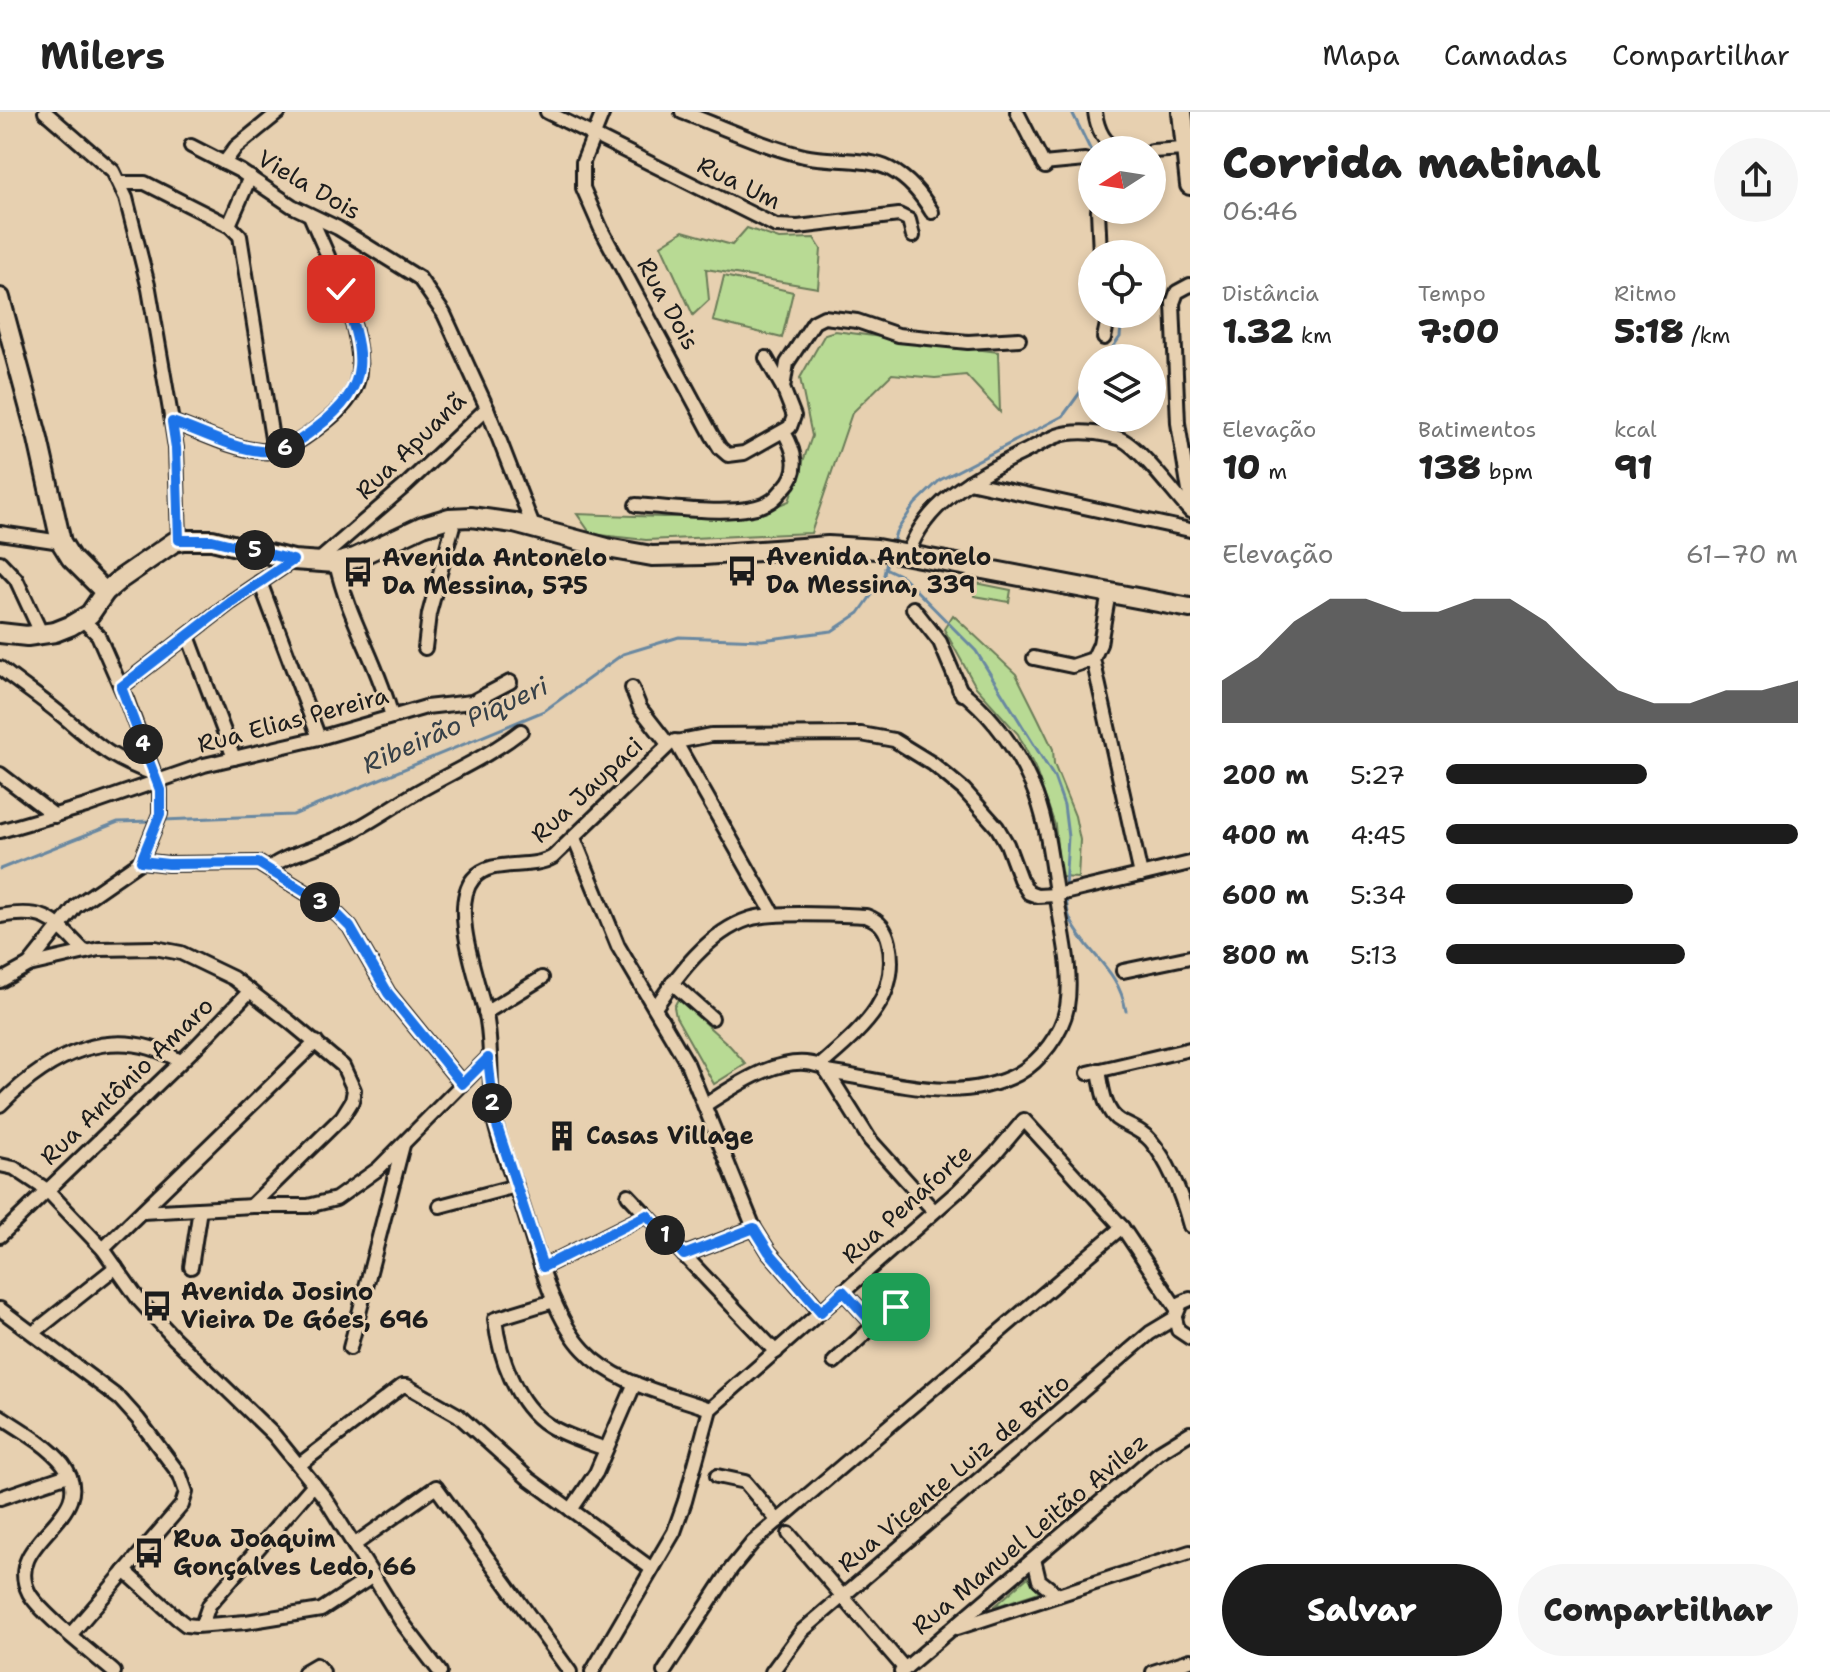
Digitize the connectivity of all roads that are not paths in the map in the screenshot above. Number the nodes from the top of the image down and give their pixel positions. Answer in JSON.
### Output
{"nodes":[{"id":1,"x":45,"y":112,"type":"edge"},
{"id":2,"x":279,"y":112,"type":"edge"},
{"id":3,"x":547,"y":112,"type":"edge"},
{"id":4,"x":603,"y":112,"type":"edge"},
{"id":5,"x":682,"y":112,"type":"edge"},
{"id":6,"x":1017,"y":112,"type":"edge"},
{"id":7,"x":1095,"y":112,"type":"edge"},
{"id":8,"x":1182,"y":112,"type":"edge"},
{"id":9,"x":593,"y":135,"type":"junction"},
{"id":10,"x":1103,"y":136,"type":"edge"},
{"id":11,"x":191,"y":146,"type":"dead end"},
{"id":12,"x":1184,"y":149,"type":"junction"},
{"id":13,"x":1166,"y":150,"type":"edge"},
{"id":14,"x":224,"y":163,"type":"junction"},
{"id":15,"x":1078,"y":164,"type":"edge"},
{"id":16,"x":250,"y":177,"type":"junction"},
{"id":17,"x":120,"y":183,"type":"junction"},
{"id":18,"x":1190,"y":185,"type":"edge"},
{"id":19,"x":932,"y":212,"type":"dead end"},
{"id":20,"x":310,"y":215,"type":"junction"},
{"id":21,"x":229,"y":225,"type":"junction"},
{"id":22,"x":913,"y":236,"type":"dead end"},
{"id":23,"x":403,"y":266,"type":"joint"},
{"id":24,"x":1190,"y":285,"type":"edge"},
{"id":25,"x":0,"y":298,"type":"edge"},
{"id":26,"x":1106,"y":328,"type":"edge"},
{"id":27,"x":1104,"y":338,"type":"dead end"},
{"id":28,"x":1019,"y":339,"type":"dead end"},
{"id":29,"x":766,"y":358,"type":"dead end"},
{"id":30,"x":783,"y":388,"type":"junction"},
{"id":31,"x":487,"y":408,"type":"junction"},
{"id":32,"x":172,"y":422,"type":"junction"},
{"id":33,"x":784,"y":432,"type":"junction"},
{"id":34,"x":274,"y":451,"type":"junction"},
{"id":35,"x":969,"y":482,"type":"junction"},
{"id":36,"x":1190,"y":497,"type":"edge"},
{"id":37,"x":636,"y":505,"type":"dead end"},
{"id":38,"x":1190,"y":511,"type":"edge"},
{"id":39,"x":455,"y":518,"type":"junction"},
{"id":40,"x":534,"y":529,"type":"junction"},
{"id":41,"x":1190,"y":530,"type":"edge"},
{"id":42,"x":0,"y":533,"type":"edge"},
{"id":43,"x":179,"y":540,"type":"junction"},
{"id":44,"x":61,"y":542,"type":"junction"},
{"id":45,"x":904,"y":553,"type":"junction"},
{"id":46,"x":293,"y":560,"type":"junction"},
{"id":47,"x":0,"y":562,"type":"edge"},
{"id":48,"x":315,"y":563,"type":"junction"},
{"id":49,"x":336,"y":563,"type":"junction"},
{"id":50,"x":260,"y":582,"type":"junction"},
{"id":51,"x":105,"y":592,"type":"junction"},
{"id":52,"x":1109,"y":592,"type":"junction"},
{"id":53,"x":913,"y":608,"type":"dead end"},
{"id":54,"x":1190,"y":608,"type":"edge"},
{"id":55,"x":83,"y":620,"type":"junction"},
{"id":56,"x":0,"y":633,"type":"edge"},
{"id":57,"x":42,"y":635,"type":"junction"},
{"id":58,"x":188,"y":636,"type":"junction"},
{"id":59,"x":425,"y":648,"type":"dead end"},
{"id":60,"x":1034,"y":658,"type":"dead end"},
{"id":61,"x":1093,"y":659,"type":"junction"},
{"id":62,"x":0,"y":668,"type":"edge"},
{"id":63,"x":510,"y":682,"type":"dead end"},
{"id":64,"x":121,"y":687,"type":"junction"},
{"id":65,"x":632,"y":688,"type":"dead end"},
{"id":66,"x":392,"y":717,"type":"junction"},
{"id":67,"x":521,"y":731,"type":"dead end"},
{"id":68,"x":319,"y":738,"type":"junction"},
{"id":69,"x":672,"y":743,"type":"junction"},
{"id":70,"x":234,"y":758,"type":"junction"},
{"id":71,"x":0,"y":774,"type":"edge"},
{"id":72,"x":155,"y":777,"type":"junction"},
{"id":73,"x":55,"y":816,"type":"junction"},
{"id":74,"x":0,"y":831,"type":"edge"},
{"id":75,"x":574,"y":838,"type":"junction"},
{"id":76,"x":143,"y":856,"type":"junction"},
{"id":77,"x":1190,"y":863,"type":"edge"},
{"id":78,"x":269,"y":868,"type":"junction"},
{"id":79,"x":1141,"y":875,"type":"junction"},
{"id":80,"x":1065,"y":893,"type":"junction"},
{"id":81,"x":774,"y":915,"type":"junction"},
{"id":82,"x":0,"y":916,"type":"edge"},
{"id":83,"x":60,"y":924,"type":"junction"},
{"id":84,"x":85,"y":952,"type":"junction"},
{"id":85,"x":1190,"y":957,"type":"edge"},
{"id":86,"x":29,"y":965,"type":"junction"},
{"id":87,"x":1123,"y":971,"type":"dead end"},
{"id":88,"x":542,"y":978,"type":"dead end"},
{"id":89,"x":0,"y":981,"type":"edge"},
{"id":90,"x":672,"y":983,"type":"junction"},
{"id":91,"x":250,"y":991,"type":"junction"},
{"id":92,"x":655,"y":1008,"type":"junction"},
{"id":93,"x":485,"y":1013,"type":"junction"},
{"id":94,"x":712,"y":1018,"type":"dead end"},
{"id":95,"x":316,"y":1042,"type":"junction"},
{"id":96,"x":1190,"y":1049,"type":"edge"},
{"id":97,"x":488,"y":1058,"type":"junction"},
{"id":98,"x":180,"y":1061,"type":"junction"},
{"id":99,"x":823,"y":1069,"type":"junction"},
{"id":100,"x":462,"y":1084,"type":"junction"},
{"id":101,"x":0,"y":1105,"type":"edge"},
{"id":102,"x":705,"y":1105,"type":"junction"},
{"id":103,"x":404,"y":1142,"type":"junction"},
{"id":104,"x":0,"y":1165,"type":"edge"},
{"id":105,"x":516,"y":1186,"type":"junction"},
{"id":106,"x":47,"y":1190,"type":"junction"},
{"id":107,"x":628,"y":1195,"type":"dead end"},
{"id":108,"x":251,"y":1206,"type":"junction"},
{"id":109,"x":440,"y":1206,"type":"dead end"},
{"id":110,"x":200,"y":1209,"type":"junction"},
{"id":111,"x":934,"y":1211,"type":"junction"},
{"id":112,"x":142,"y":1212,"type":"junction"},
{"id":113,"x":647,"y":1215,"type":"junction"},
{"id":114,"x":1190,"y":1226,"type":"edge"},
{"id":115,"x":1122,"y":1227,"type":"junction"},
{"id":116,"x":754,"y":1228,"type":"junction"},
{"id":117,"x":0,"y":1236,"type":"edge"},
{"id":118,"x":103,"y":1249,"type":"junction"},
{"id":119,"x":684,"y":1255,"type":"junction"},
{"id":120,"x":116,"y":1267,"type":"junction"},
{"id":121,"x":191,"y":1267,"type":"dead end"},
{"id":122,"x":543,"y":1267,"type":"junction"},
{"id":123,"x":843,"y":1291,"type":"junction"},
{"id":124,"x":1190,"y":1299,"type":"edge"},
{"id":125,"x":554,"y":1301,"type":"junction"},
{"id":126,"x":899,"y":1308,"type":"dead end"},
{"id":127,"x":0,"y":1309,"type":"edge"},
{"id":128,"x":821,"y":1312,"type":"junction"},
{"id":129,"x":1176,"y":1313,"type":"junction"},
{"id":130,"x":874,"y":1325,"type":"junction"},
{"id":131,"x":33,"y":1333,"type":"junction"},
{"id":132,"x":1190,"y":1338,"type":"edge"},
{"id":133,"x":350,"y":1348,"type":"dead end"},
{"id":134,"x":776,"y":1352,"type":"junction"},
{"id":135,"x":834,"y":1362,"type":"dead end"},
{"id":136,"x":635,"y":1383,"type":"junction"},
{"id":137,"x":710,"y":1409,"type":"junction"},
{"id":138,"x":0,"y":1416,"type":"edge"},
{"id":139,"x":1190,"y":1433,"type":"edge"},
{"id":140,"x":606,"y":1449,"type":"junction"},
{"id":141,"x":299,"y":1465,"type":"junction"},
{"id":142,"x":68,"y":1475,"type":"junction"},
{"id":143,"x":717,"y":1476,"type":"dead end"},
{"id":144,"x":314,"y":1484,"type":"junction"},
{"id":145,"x":0,"y":1498,"type":"edge"},
{"id":146,"x":571,"y":1510,"type":"junction"},
{"id":147,"x":778,"y":1521,"type":"junction"},
{"id":148,"x":789,"y":1534,"type":"dead end"},
{"id":149,"x":354,"y":1545,"type":"junction"},
{"id":150,"x":1190,"y":1552,"type":"edge"},
{"id":151,"x":1034,"y":1559,"type":"junction"},
{"id":152,"x":652,"y":1569,"type":"junction"},
{"id":153,"x":125,"y":1571,"type":"junction"},
{"id":154,"x":373,"y":1576,"type":"junction"},
{"id":155,"x":1058,"y":1595,"type":"junction"},
{"id":156,"x":841,"y":1597,"type":"junction"},
{"id":157,"x":202,"y":1625,"type":"junction"},
{"id":158,"x":953,"y":1629,"type":"junction"},
{"id":159,"x":71,"y":1634,"type":"junction"},
{"id":160,"x":1190,"y":1660,"type":"edge"},
{"id":161,"x":903,"y":1670,"type":"edge"},
{"id":162,"x":114,"y":1672,"type":"edge"},
{"id":163,"x":304,"y":1672,"type":"edge"},
{"id":164,"x":323,"y":1672,"type":"edge"},
{"id":165,"x":440,"y":1672,"type":"edge"},
{"id":166,"x":570,"y":1672,"type":"edge"},
{"id":167,"x":592,"y":1672,"type":"edge"},
{"id":168,"x":664,"y":1672,"type":"edge"},
{"id":169,"x":772,"y":1672,"type":"edge"},
{"id":170,"x":1153,"y":1672,"type":"edge"}],
"edges":[{"from":1,"to":17,"type":"street"},
{"from":2,"to":14,"type":"street"},
{"from":3,"to":9,"type":"street","name":"Rua Um"},
{"from":4,"to":9,"type":"street","name":"Rua Dois"},
{"from":5,"to":19,"type":"street"},
{"from":6,"to":15,"type":"street"},
{"from":7,"to":10,"type":"street"},
{"from":8,"to":12,"type":"street"},
{"from":9,"to":22,"type":"street","name":"Rua Um"},
{"from":9,"to":33,"type":"street","name":"Rua Dois"},
{"from":11,"to":14,"type":"street","name":"Viela Dois"},
{"from":12,"to":13,"type":"street"},
{"from":12,"to":18,"type":"street"},
{"from":14,"to":16,"type":"street","name":"Viela Dois"},
{"from":16,"to":20,"type":"street","name":"Viela Dois"},
{"from":16,"to":21,"type":"street"},
{"from":17,"to":21,"type":"street"},
{"from":17,"to":32,"type":"street"},
{"from":20,"to":23,"type":"street","name":"Viela Dois"},
{"from":20,"to":34,"type":"street"},
{"from":21,"to":34,"type":"street"},
{"from":23,"to":31,"type":"street","name":"Rua Apuanã"},
{"from":24,"to":36,"type":"street"},
{"from":25,"to":44,"type":"street"},
{"from":26,"to":27,"type":"street"},
{"from":28,"to":30,"type":"street"},
{"from":29,"to":30,"type":"street"},
{"from":30,"to":33,"type":"street"},
{"from":31,"to":40,"type":"street"},
{"from":31,"to":48,"type":"street","name":"Rua Apuanã"},
{"from":32,"to":34,"type":"street"},
{"from":32,"to":43,"type":"street"},
{"from":33,"to":37,"type":"street"},
{"from":35,"to":38,"type":"street"},
{"from":35,"to":41,"type":"street"},
{"from":35,"to":45,"type":"street"},
{"from":39,"to":40,"type":"street"},
{"from":39,"to":49,"type":"street"},
{"from":39,"to":59,"type":"street"},
{"from":40,"to":45,"type":"street"},
{"from":42,"to":44,"type":"street"},
{"from":43,"to":46,"type":"street"},
{"from":43,"to":51,"type":"street"},
{"from":44,"to":51,"type":"street"},
{"from":45,"to":52,"type":"street"},
{"from":46,"to":48,"type":"street"},
{"from":46,"to":50,"type":"street"},
{"from":47,"to":57,"type":"street"},
{"from":48,"to":49,"type":"street"},
{"from":49,"to":66,"type":"street"},
{"from":50,"to":58,"type":"street"},
{"from":50,"to":68,"type":"street"},
{"from":51,"to":55,"type":"street"},
{"from":52,"to":54,"type":"street"},
{"from":52,"to":61,"type":"street"},
{"from":53,"to":80,"type":"street"},
{"from":55,"to":57,"type":"street"},
{"from":55,"to":64,"type":"street"},
{"from":56,"to":57,"type":"street"},
{"from":58,"to":64,"type":"street"},
{"from":58,"to":70,"type":"street"},
{"from":60,"to":61,"type":"street"},
{"from":61,"to":79,"type":"street"},
{"from":62,"to":72,"type":"street"},
{"from":63,"to":66,"type":"street","name":"Rua Elias Pereira"},
{"from":64,"to":72,"type":"street"},
{"from":65,"to":69,"type":"street"},
{"from":66,"to":68,"type":"street","name":"Rua Elias Pereira"},
{"from":67,"to":78,"type":"street"},
{"from":68,"to":70,"type":"street","name":"Rua Elias Pereira"},
{"from":69,"to":75,"type":"street","name":"Rua Jaupaci"},
{"from":69,"to":80,"type":"street","name":"Rua Jaupaci"},
{"from":69,"to":81,"type":"street"},
{"from":70,"to":72,"type":"street","name":"Rua Elias Pereira"},
{"from":71,"to":73,"type":"street"},
{"from":72,"to":73,"type":"street","name":"Rua Elias Pereira"},
{"from":72,"to":76,"type":"street"},
{"from":73,"to":74,"type":"street","name":"Rua Elias Pereira"},
{"from":75,"to":92,"type":"street"},
{"from":75,"to":93,"type":"street","name":"Rua Jaupaci"},
{"from":76,"to":78,"type":"street"},
{"from":76,"to":83,"type":"street"},
{"from":77,"to":79,"type":"street"},
{"from":78,"to":100,"type":"street"},
{"from":79,"to":80,"type":"street"},
{"from":80,"to":99,"type":"street"},
{"from":81,"to":90,"type":"street"},
{"from":81,"to":99,"type":"street"},
{"from":82,"to":83,"type":"street"},
{"from":83,"to":84,"type":"street"},
{"from":83,"to":86,"type":"street"},
{"from":84,"to":86,"type":"street"},
{"from":84,"to":91,"type":"street"},
{"from":85,"to":87,"type":"street"},
{"from":86,"to":89,"type":"street"},
{"from":88,"to":93,"type":"street"},
{"from":90,"to":92,"type":"street"},
{"from":90,"to":94,"type":"street"},
{"from":91,"to":95,"type":"street"},
{"from":91,"to":98,"type":"street","name":"Rua Antônio Amaro"},
{"from":92,"to":102,"type":"street"},
{"from":93,"to":97,"type":"street","name":"Rua Jaupaci"},
{"from":95,"to":108,"type":"street"},
{"from":95,"to":112,"type":"street"},
{"from":96,"to":114,"type":"street"},
{"from":97,"to":100,"type":"street"},
{"from":97,"to":105,"type":"street","name":"Rua Jaupaci"},
{"from":98,"to":101,"type":"street"},
{"from":98,"to":106,"type":"street","name":"Rua Antônio Amaro"},
{"from":99,"to":102,"type":"street"},
{"from":99,"to":111,"type":"street"},
{"from":100,"to":103,"type":"street"},
{"from":102,"to":116,"type":"street"},
{"from":103,"to":108,"type":"street"},
{"from":103,"to":133,"type":"street"},
{"from":104,"to":106,"type":"street"},
{"from":105,"to":109,"type":"street"},
{"from":105,"to":122,"type":"street","name":"Rua Jaupaci"},
{"from":106,"to":117,"type":"street","name":"Rua Antônio Amaro"},
{"from":106,"to":118,"type":"street"},
{"from":107,"to":113,"type":"street"},
{"from":108,"to":110,"type":"street"},
{"from":110,"to":112,"type":"street"},
{"from":110,"to":121,"type":"street"},
{"from":111,"to":115,"type":"street","name":"Rua Penaforte"},
{"from":111,"to":123,"type":"street","name":"Rua Penaforte"},
{"from":112,"to":118,"type":"street"},
{"from":113,"to":119,"type":"street"},
{"from":113,"to":122,"type":"street"},
{"from":115,"to":129,"type":"street"},
{"from":115,"to":147,"type":"street"},
{"from":116,"to":119,"type":"street"},
{"from":116,"to":128,"type":"street"},
{"from":118,"to":120,"type":"street"},
{"from":119,"to":134,"type":"street"},
{"from":120,"to":131,"type":"street"},
{"from":120,"to":141,"type":"street"},
{"from":122,"to":125,"type":"street","name":"Rua Jaupaci"},
{"from":123,"to":128,"type":"street","name":"Rua Penaforte"},
{"from":123,"to":130,"type":"street"},
{"from":124,"to":129,"type":"street","name":"Rua Vicente Luiz de Brito"},
{"from":125,"to":136,"type":"street","name":"Rua Jaupaci"},
{"from":125,"to":140,"type":"street"},
{"from":126,"to":130,"type":"street"},
{"from":127,"to":131,"type":"street"},
{"from":128,"to":134,"type":"street","name":"Rua Penaforte"},
{"from":129,"to":132,"type":"street"},
{"from":129,"to":156,"type":"street","name":"Rua Vicente Luiz de Brito"},
{"from":130,"to":135,"type":"street"},
{"from":131,"to":153,"type":"street"},
{"from":134,"to":137,"type":"street","name":"Rua Penaforte"},
{"from":136,"to":137,"type":"street","name":"Rua Jaupaci"},
{"from":136,"to":140,"type":"street"},
{"from":137,"to":152,"type":"street"},
{"from":138,"to":142,"type":"street"},
{"from":139,"to":151,"type":"street","name":"Rua Manuel Leitão Avilez"},
{"from":140,"to":146,"type":"street"},
{"from":141,"to":144,"type":"street"},
{"from":141,"to":146,"type":"street"},
{"from":142,"to":145,"type":"street"},
{"from":142,"to":159,"type":"street"},
{"from":143,"to":147,"type":"street"},
{"from":144,"to":149,"type":"street"},
{"from":144,"to":157,"type":"street"},
{"from":146,"to":152,"type":"street"},
{"from":147,"to":168,"type":"street"},
{"from":148,"to":156,"type":"street"},
{"from":149,"to":154,"type":"street"},
{"from":149,"to":166,"type":"street"},
{"from":150,"to":155,"type":"street"},
{"from":151,"to":155,"type":"street"},
{"from":151,"to":158,"type":"street","name":"Rua Manuel Leitão Avilez"},
{"from":152,"to":167,"type":"street"},
{"from":153,"to":157,"type":"street"},
{"from":153,"to":159,"type":"street"},
{"from":154,"to":157,"type":"street"},
{"from":154,"to":165,"type":"street"},
{"from":155,"to":158,"type":"street"},
{"from":156,"to":161,"type":"street"},
{"from":156,"to":169,"type":"street","name":"Rua Vicente Luiz de Brito"},
{"from":158,"to":161,"type":"street","name":"Rua Manuel Leitão Avilez"},
{"from":159,"to":162,"type":"street"},
{"from":160,"to":170,"type":"street"},
{"from":163,"to":164,"type":"street"}]}
